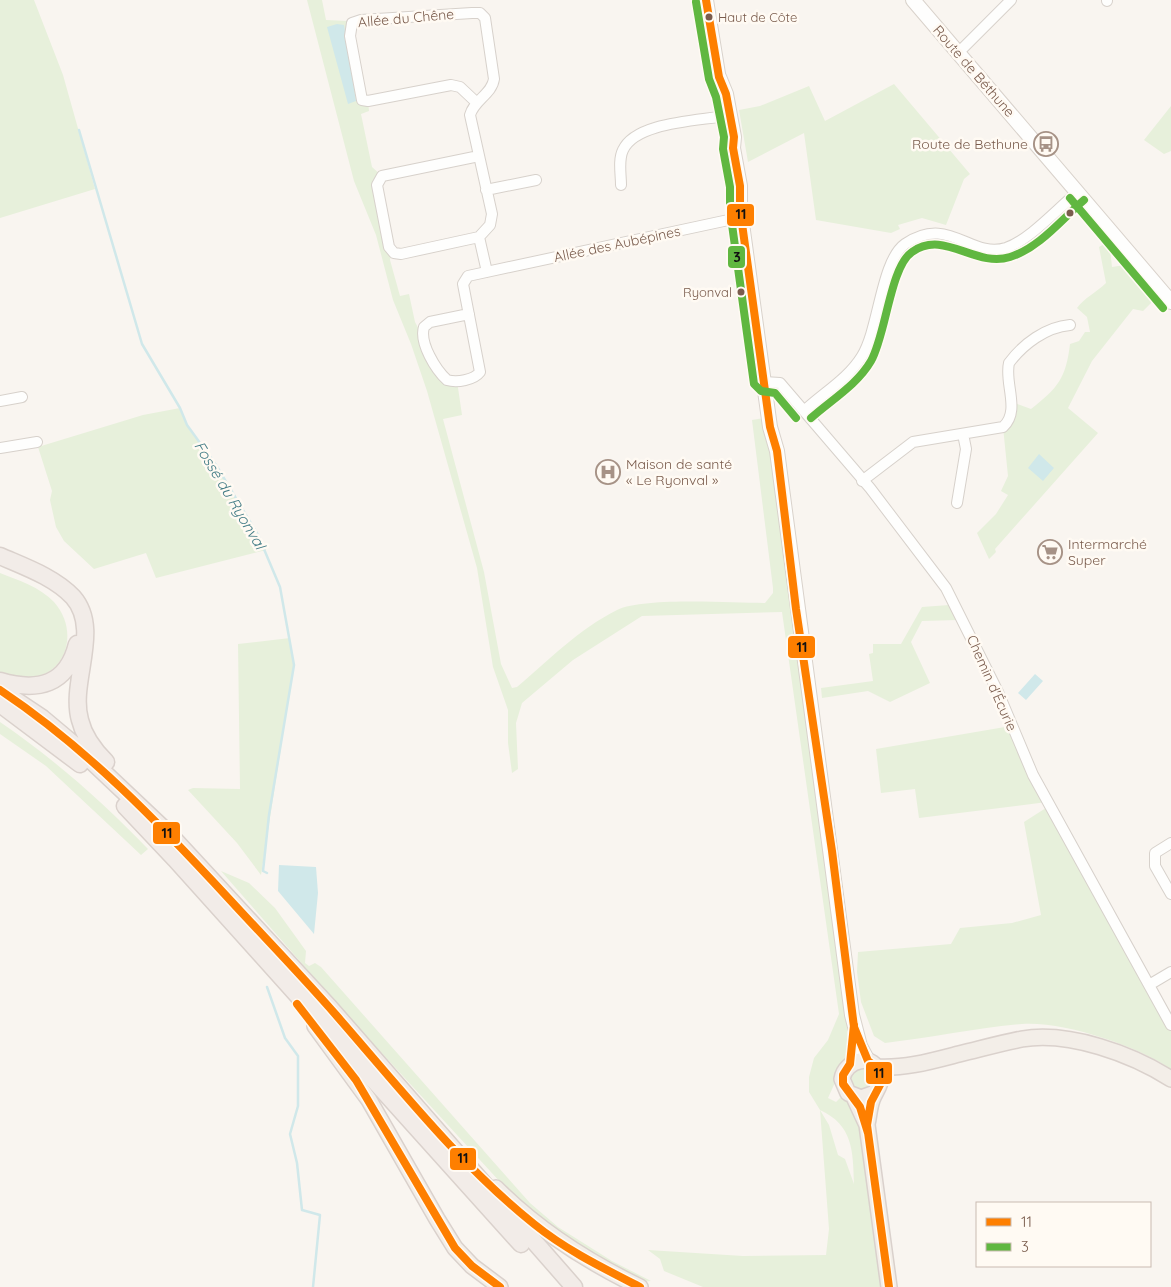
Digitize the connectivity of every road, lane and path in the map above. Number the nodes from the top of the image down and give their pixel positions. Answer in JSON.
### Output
{"nodes":[{"id":1,"x":706,"y":0,"type":"edge"},
{"id":2,"x":913,"y":0,"type":"edge"},
{"id":3,"x":1011,"y":0,"type":"edge"},
{"id":4,"x":958,"y":52,"type":"junction"},
{"id":5,"x":477,"y":103,"type":"junction"},
{"id":6,"x":727,"y":115,"type":"junction"},
{"id":7,"x":479,"y":156,"type":"junction"},
{"id":8,"x":536,"y":181,"type":"dead end"},
{"id":9,"x":621,"y":185,"type":"dead end"},
{"id":10,"x":486,"y":190,"type":"junction"},
{"id":11,"x":1078,"y":192,"type":"junction"},
{"id":12,"x":744,"y":217,"type":"junction"},
{"id":13,"x":479,"y":237,"type":"junction"},
{"id":14,"x":487,"y":272,"type":"junction"},
{"id":15,"x":1171,"y":302,"type":"edge"},
{"id":16,"x":469,"y":314,"type":"junction"},
{"id":17,"x":1070,"y":325,"type":"dead end"},
{"id":18,"x":768,"y":381,"type":"junction"},
{"id":19,"x":22,"y":397,"type":"dead end"},
{"id":20,"x":0,"y":401,"type":"edge"},
{"id":21,"x":804,"y":410,"type":"junction"},
{"id":22,"x":963,"y":434,"type":"junction"},
{"id":23,"x":37,"y":442,"type":"dead end"},
{"id":24,"x":0,"y":448,"type":"edge"},
{"id":25,"x":862,"y":481,"type":"junction"},
{"id":26,"x":957,"y":503,"type":"dead end"},
{"id":27,"x":0,"y":556,"type":"edge"},
{"id":28,"x":0,"y":562,"type":"edge"},
{"id":29,"x":0,"y":681,"type":"edge"},
{"id":30,"x":0,"y":690,"type":"edge"},
{"id":31,"x":0,"y":704,"type":"edge"},
{"id":32,"x":170,"y":834,"type":"junction"},
{"id":33,"x":1171,"y":843,"type":"edge"},
{"id":34,"x":1171,"y":894,"type":"edge"},
{"id":35,"x":277,"y":972,"type":"junction"},
{"id":36,"x":1171,"y":972,"type":"edge"},
{"id":37,"x":1149,"y":985,"type":"junction"},
{"id":38,"x":1171,"y":1025,"type":"edge"},
{"id":39,"x":854,"y":1027,"type":"junction"},
{"id":40,"x":850,"y":1064,"type":"junction"},
{"id":41,"x":872,"y":1064,"type":"junction"},
{"id":42,"x":1171,"y":1079,"type":"edge"},
{"id":43,"x":875,"y":1093,"type":"junction"},
{"id":44,"x":854,"y":1097,"type":"junction"},
{"id":45,"x":867,"y":1125,"type":"junction"},
{"id":46,"x":460,"y":1157,"type":"junction"},
{"id":47,"x":500,"y":1287,"type":"edge"},
{"id":48,"x":560,"y":1287,"type":"edge"},
{"id":49,"x":574,"y":1287,"type":"edge"},
{"id":50,"x":640,"y":1287,"type":"edge"},
{"id":51,"x":889,"y":1287,"type":"edge"}],
"edges":[{"from":1,"to":6,"type":"main road"},
{"from":2,"to":4,"type":"main road","name":"Route de Béthune"},
{"from":3,"to":4,"type":"street"},
{"from":4,"to":11,"type":"main road","name":"Route de Béthune"},
{"from":5,"to":5,"type":"street","name":"Allée du Chêne"},
{"from":5,"to":7,"type":"street"},
{"from":6,"to":9,"type":"street"},
{"from":6,"to":12,"type":"main road"},
{"from":7,"to":10,"type":"street"},
{"from":7,"to":13,"type":"street"},
{"from":8,"to":10,"type":"street"},
{"from":10,"to":13,"type":"street"},
{"from":11,"to":15,"type":"main road","name":"Route de Béthune"},
{"from":11,"to":21,"type":"street"},
{"from":12,"to":14,"type":"street","name":"Allée des Aubépines"},
{"from":12,"to":18,"type":"main road"},
{"from":13,"to":14,"type":"street"},
{"from":14,"to":16,"type":"street","name":"Allée des Aubépines"},
{"from":16,"to":16,"type":"street"},
{"from":17,"to":22,"type":"street"},
{"from":18,"to":21,"type":"street","name":"Chemin d'Écurie"},
{"from":18,"to":39,"type":"main road"},
{"from":19,"to":20,"type":"street"},
{"from":21,"to":25,"type":"street","name":"Chemin d'Écurie"},
{"from":22,"to":25,"type":"street"},
{"from":22,"to":26,"type":"street"},
{"from":23,"to":24,"type":"street"},
{"from":25,"to":37,"type":"street","name":"Chemin d'Écurie"},
{"from":27,"to":32,"type":"highway"},
{"from":28,"to":29,"type":"highway"},
{"from":30,"to":32,"type":"highway"},
{"from":31,"to":35,"type":"highway"},
{"from":32,"to":46,"type":"highway"},
{"from":33,"to":34,"type":"street"},
{"from":35,"to":47,"type":"main road"},
{"from":35,"to":48,"type":"highway"},
{"from":36,"to":37,"type":"street"},
{"from":37,"to":38,"type":"street","name":"Chemin d'Écurie"},
{"from":39,"to":40,"type":"main road"},
{"from":39,"to":41,"type":"main road"},
{"from":40,"to":41,"type":"main road"},
{"from":40,"to":44,"type":"main road"},
{"from":41,"to":42,"type":"main road"},
{"from":41,"to":43,"type":"main road"},
{"from":43,"to":44,"type":"main road"},
{"from":43,"to":45,"type":"main road"},
{"from":44,"to":45,"type":"main road"},
{"from":45,"to":51,"type":"main road"},
{"from":46,"to":49,"type":"highway"},
{"from":46,"to":50,"type":"main road"}]}
